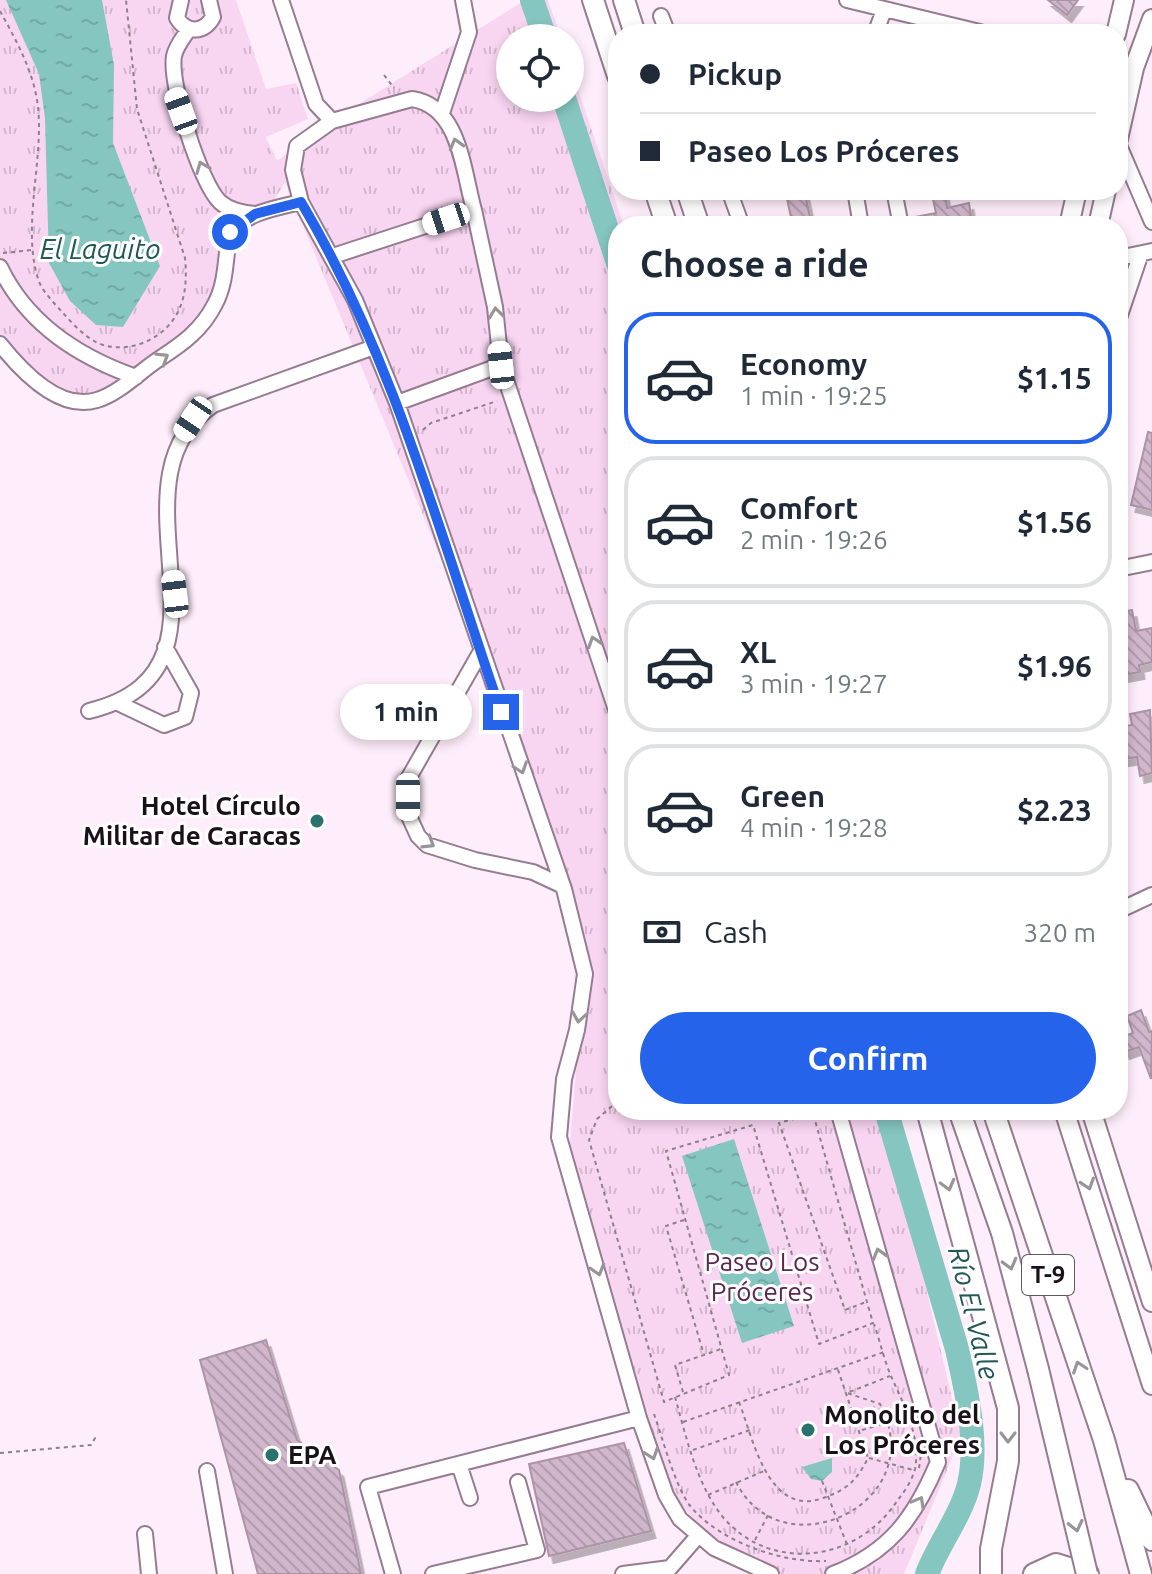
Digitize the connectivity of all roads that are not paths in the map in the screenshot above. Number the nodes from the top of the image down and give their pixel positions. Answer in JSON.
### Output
{"nodes":[{"id":1,"x":181,"y":0,"type":"edge"},
{"id":2,"x":209,"y":0,"type":"edge"},
{"id":3,"x":281,"y":0,"type":"edge"},
{"id":4,"x":463,"y":0,"type":"edge"},
{"id":5,"x":593,"y":0,"type":"edge"},
{"id":6,"x":624,"y":0,"type":"edge"},
{"id":7,"x":847,"y":0,"type":"edge"},
{"id":8,"x":1124,"y":0,"type":"edge"},
{"id":9,"x":884,"y":10,"type":"junction"},
{"id":10,"x":661,"y":16,"type":"dead end"},
{"id":11,"x":1152,"y":19,"type":"edge"},
{"id":12,"x":632,"y":24,"type":"edge"},
{"id":13,"x":664,"y":24,"type":"edge"},
{"id":14,"x":879,"y":24,"type":"edge"},
{"id":15,"x":945,"y":24,"type":"edge"},
{"id":16,"x":1118,"y":24,"type":"edge"},
{"id":17,"x":189,"y":29,"type":"junction"},
{"id":18,"x":608,"y":46,"type":"edge"},
{"id":19,"x":1128,"y":62,"type":"edge"},
{"id":20,"x":442,"y":113,"type":"junction"},
{"id":21,"x":332,"y":121,"type":"junction"},
{"id":22,"x":1128,"y":165,"type":"edge"},
{"id":23,"x":301,"y":202,"type":"junction"},
{"id":24,"x":474,"y":210,"type":"junction"},
{"id":25,"x":255,"y":214,"type":"junction"},
{"id":26,"x":1152,"y":222,"type":"edge"},
{"id":27,"x":1146,"y":254,"type":"edge"},
{"id":28,"x":333,"y":256,"type":"junction"},
{"id":29,"x":0,"y":267,"type":"edge"},
{"id":30,"x":1128,"y":297,"type":"edge"},
{"id":31,"x":0,"y":344,"type":"edge"},
{"id":32,"x":374,"y":347,"type":"junction"},
{"id":33,"x":501,"y":365,"type":"junction"},
{"id":34,"x":136,"y":377,"type":"junction"},
{"id":35,"x":397,"y":403,"type":"junction"},
{"id":36,"x":1152,"y":562,"type":"edge"},
{"id":37,"x":1128,"y":567,"type":"edge"},
{"id":38,"x":165,"y":647,"type":"junction"},
{"id":39,"x":480,"y":653,"type":"junction"},
{"id":40,"x":608,"y":686,"type":"edge"},
{"id":41,"x":120,"y":704,"type":"junction"},
{"id":42,"x":89,"y":711,"type":"dead end"},
{"id":43,"x":563,"y":886,"type":"junction"},
{"id":44,"x":1152,"y":895,"type":"edge"},
{"id":45,"x":1128,"y":906,"type":"edge"},
{"id":46,"x":841,"y":1120,"type":"edge"},
{"id":47,"x":930,"y":1120,"type":"edge"},
{"id":48,"x":962,"y":1120,"type":"edge"},
{"id":49,"x":996,"y":1120,"type":"edge"},
{"id":50,"x":1067,"y":1120,"type":"edge"},
{"id":51,"x":1094,"y":1120,"type":"edge"},
{"id":52,"x":1152,"y":1302,"type":"edge"},
{"id":53,"x":1152,"y":1385,"type":"edge"},
{"id":54,"x":639,"y":1418,"type":"junction"},
{"id":55,"x":1104,"y":1440,"type":"junction"},
{"id":56,"x":459,"y":1464,"type":"junction"},
{"id":57,"x":207,"y":1471,"type":"dead end"},
{"id":58,"x":518,"y":1482,"type":"dead end"},
{"id":59,"x":470,"y":1498,"type":"dead end"},
{"id":60,"x":145,"y":1534,"type":"dead end"},
{"id":61,"x":697,"y":1537,"type":"junction"},
{"id":62,"x":1152,"y":1540,"type":"edge"},
{"id":63,"x":870,"y":1567,"type":"edge"},
{"id":64,"x":149,"y":1574,"type":"edge"},
{"id":65,"x":225,"y":1574,"type":"edge"},
{"id":66,"x":393,"y":1574,"type":"edge"},
{"id":67,"x":433,"y":1574,"type":"edge"},
{"id":68,"x":623,"y":1574,"type":"edge"},
{"id":69,"x":771,"y":1574,"type":"edge"},
{"id":70,"x":833,"y":1574,"type":"edge"},
{"id":71,"x":991,"y":1574,"type":"edge"},
{"id":72,"x":1034,"y":1574,"type":"edge"},
{"id":73,"x":1087,"y":1574,"type":"edge"},
{"id":74,"x":1141,"y":1574,"type":"edge"}],
"edges":[{"from":1,"to":17,"type":"street"},
{"from":2,"to":17,"type":"street"},
{"from":3,"to":21,"type":"street"},
{"from":4,"to":20,"type":"street"},
{"from":5,"to":18,"type":"highway"},
{"from":6,"to":12,"type":"highway"},
{"from":7,"to":9,"type":"street"},
{"from":8,"to":16,"type":"main road"},
{"from":9,"to":14,"type":"street"},
{"from":9,"to":15,"type":"street"},
{"from":10,"to":13,"type":"street"},
{"from":11,"to":19,"type":"main road"},
{"from":25,"to":17,"type":"street","one_way":true},
{"from":20,"to":21,"type":"street"},
{"from":24,"to":20,"type":"street","one_way":true},
{"from":21,"to":23,"type":"street"},
{"from":22,"to":26,"type":"street"},
{"from":23,"to":25,"type":"street"},
{"from":23,"to":28,"type":"street"},
{"from":24,"to":28,"type":"street"},
{"from":33,"to":24,"type":"street","one_way":true},
{"from":34,"to":25,"type":"street","one_way":true},
{"from":27,"to":30,"type":"street"},
{"from":28,"to":32,"type":"street"},
{"from":29,"to":34,"type":"street"},
{"from":31,"to":34,"type":"street"},
{"from":32,"to":35,"type":"street"},
{"from":32,"to":38,"type":"street"},
{"from":33,"to":35,"type":"street"},
{"from":40,"to":33,"type":"street","one_way":true},
{"from":35,"to":39,"type":"street"},
{"from":36,"to":37,"type":"street"},
{"from":38,"to":41,"type":"street"},
{"from":38,"to":41,"type":"street"},
{"from":39,"to":43,"type":"street","one_way":true},
{"from":39,"to":43,"type":"street","one_way":true},
{"from":41,"to":42,"type":"street"},
{"from":43,"to":54,"type":"street","one_way":true},
{"from":44,"to":45,"type":"street"},
{"from":63,"to":46,"type":"street","one_way":true},
{"from":47,"to":71,"type":"highway","one_way":true},
{"from":48,"to":73,"type":"highway","number":"T-9","one_way":true,"bridge":true},
{"from":55,"to":49,"type":"highway","number":"T-9","one_way":true},
{"from":50,"to":53,"type":"main road","one_way":true},
{"from":51,"to":52,"type":"main road"},
{"from":54,"to":56,"type":"street"},
{"from":54,"to":61,"type":"street","one_way":true},
{"from":55,"to":62,"type":"highway","number":"T-9"},
{"from":55,"to":74,"type":"highway","number":"T-9"},
{"from":56,"to":59,"type":"street"},
{"from":56,"to":66,"type":"street"},
{"from":57,"to":65,"type":"street"},
{"from":58,"to":67,"type":"street"},
{"from":60,"to":64,"type":"street"},
{"from":61,"to":68,"type":"street"},
{"from":61,"to":69,"type":"street"},
{"from":63,"to":70,"type":"street"},
{"from":72,"to":73,"type":"highway"}]}
